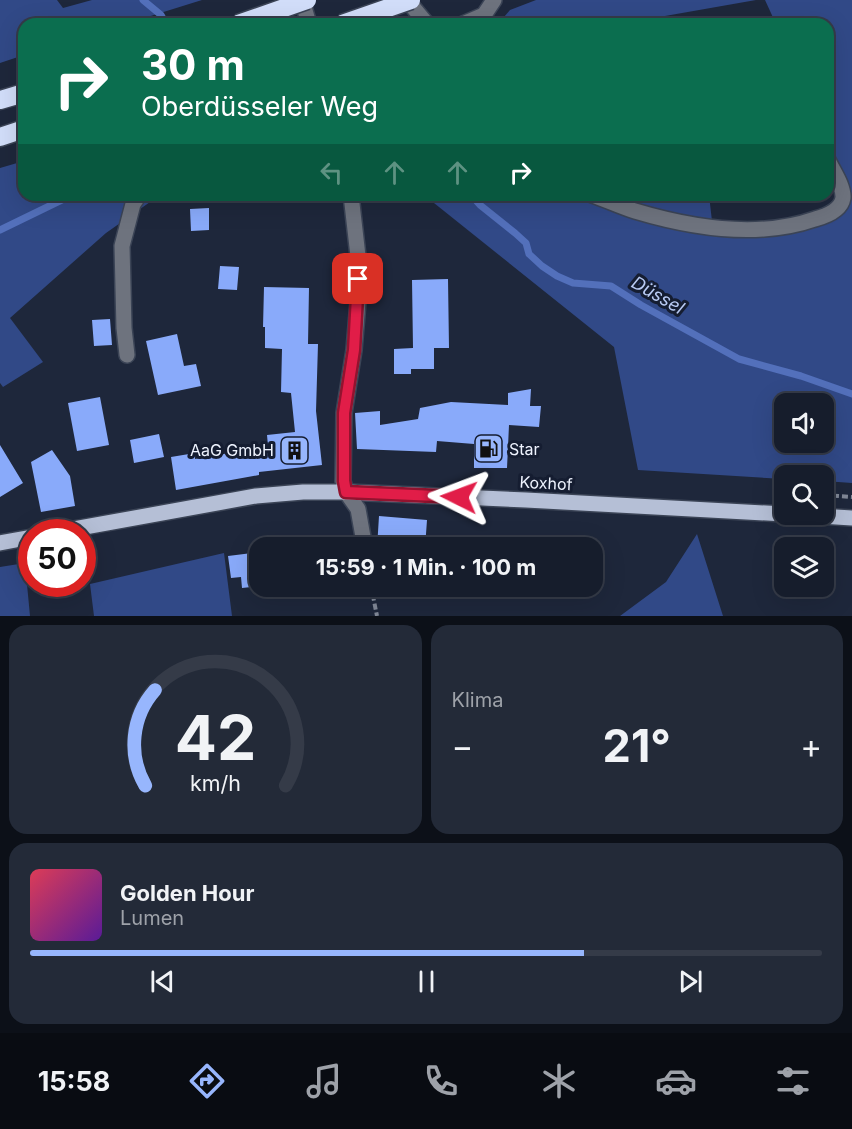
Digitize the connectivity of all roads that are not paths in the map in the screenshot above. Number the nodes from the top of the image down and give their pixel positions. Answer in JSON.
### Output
{"nodes":[{"id":1,"x":302,"y":0,"type":"edge"},
{"id":2,"x":307,"y":0,"type":"edge"},
{"id":3,"x":409,"y":0,"type":"edge"},
{"id":4,"x":494,"y":0,"type":"edge"},
{"id":5,"x":255,"y":18,"type":"edge"},
{"id":6,"x":307,"y":18,"type":"edge"},
{"id":7,"x":359,"y":18,"type":"edge"},
{"id":8,"x":422,"y":18,"type":"edge"},
{"id":9,"x":477,"y":18,"type":"edge"},
{"id":10,"x":18,"y":95,"type":"edge"},
{"id":11,"x":0,"y":100,"type":"edge"},
{"id":12,"x":18,"y":131,"type":"edge"},
{"id":13,"x":0,"y":137,"type":"edge"},
{"id":14,"x":834,"y":172,"type":"edge"},
{"id":15,"x":135,"y":201,"type":"edge"},
{"id":16,"x":352,"y":201,"type":"edge"},
{"id":17,"x":607,"y":201,"type":"edge"},
{"id":18,"x":127,"y":355,"type":"dead end"},
{"id":19,"x":346,"y":492,"type":"junction"},
{"id":20,"x":774,"y":513,"type":"edge"},
{"id":21,"x":834,"y":517,"type":"edge"},
{"id":22,"x":852,"y":518,"type":"edge"},
{"id":23,"x":96,"y":525,"type":"edge"},
{"id":24,"x":363,"y":537,"type":"edge"},
{"id":25,"x":18,"y":540,"type":"edge"},
{"id":26,"x":0,"y":543,"type":"edge"}],
"edges":[{"from":1,"to":6,"type":"street"},
{"from":2,"to":5,"type":"highway","bridge":true},
{"from":3,"to":7,"type":"highway","bridge":true},
{"from":3,"to":8,"type":"street"},
{"from":4,"to":9,"type":"street"},
{"from":10,"to":11,"type":"highway"},
{"from":12,"to":13,"type":"highway"},
{"from":14,"to":17,"type":"street"},
{"from":15,"to":18,"type":"street"},
{"from":16,"to":19,"type":"street"},
{"from":19,"to":20,"type":"main road","name":"Koxhof"},
{"from":19,"to":23,"type":"main road","name":"Koxhof"},
{"from":19,"to":24,"type":"street"},
{"from":21,"to":22,"type":"main road","name":"Koxhof"},
{"from":25,"to":26,"type":"main road"}]}
